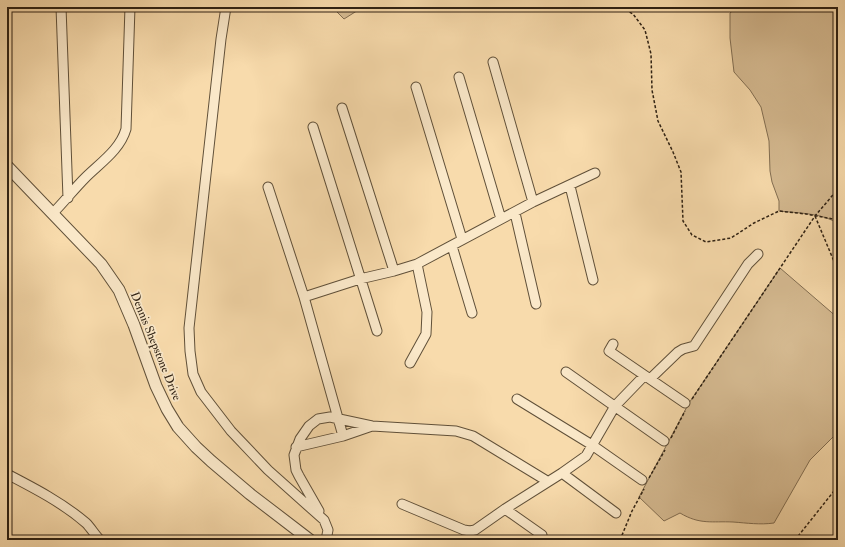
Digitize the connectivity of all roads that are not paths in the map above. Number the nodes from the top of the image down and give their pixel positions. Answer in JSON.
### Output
{"nodes":[{"id":1,"x":61,"y":7,"type":"edge"},
{"id":2,"x":130,"y":7,"type":"edge"},
{"id":3,"x":226,"y":7,"type":"edge"},
{"id":4,"x":493,"y":62,"type":"dead end"},
{"id":5,"x":459,"y":77,"type":"dead end"},
{"id":6,"x":416,"y":87,"type":"dead end"},
{"id":7,"x":342,"y":108,"type":"dead end"},
{"id":8,"x":313,"y":127,"type":"dead end"},
{"id":9,"x":7,"y":166,"type":"edge"},
{"id":10,"x":596,"y":173,"type":"dead end"},
{"id":11,"x":570,"y":186,"type":"junction"},
{"id":12,"x":268,"y":187,"type":"dead end"},
{"id":13,"x":68,"y":198,"type":"junction"},
{"id":14,"x":533,"y":202,"type":"junction"},
{"id":15,"x":53,"y":213,"type":"junction"},
{"id":16,"x":515,"y":213,"type":"junction"},
{"id":17,"x":501,"y":219,"type":"junction"},
{"id":18,"x":462,"y":239,"type":"junction"},
{"id":19,"x":452,"y":246,"type":"junction"},
{"id":20,"x":758,"y":254,"type":"dead end"},
{"id":21,"x":417,"y":264,"type":"junction"},
{"id":22,"x":394,"y":271,"type":"junction"},
{"id":23,"x":360,"y":279,"type":"junction"},
{"id":24,"x":593,"y":280,"type":"dead end"},
{"id":25,"x":304,"y":297,"type":"junction"},
{"id":26,"x":536,"y":304,"type":"dead end"},
{"id":27,"x":472,"y":313,"type":"dead end"},
{"id":28,"x":377,"y":331,"type":"dead end"},
{"id":29,"x":613,"y":344,"type":"dead end"},
{"id":30,"x":410,"y":362,"type":"dead end"},
{"id":31,"x":566,"y":372,"type":"dead end"},
{"id":32,"x":647,"y":377,"type":"junction"},
{"id":33,"x":517,"y":399,"type":"dead end"},
{"id":34,"x":687,"y":405,"type":"road end"},
{"id":35,"x":615,"y":406,"type":"junction"},
{"id":36,"x":339,"y":418,"type":"junction"},
{"id":37,"x":372,"y":426,"type":"junction"},
{"id":38,"x":344,"y":436,"type":"junction"},
{"id":39,"x":668,"y":441,"type":"road end"},
{"id":40,"x":592,"y":445,"type":"junction"},
{"id":41,"x":296,"y":447,"type":"junction"},
{"id":42,"x":562,"y":473,"type":"junction"},
{"id":43,"x":7,"y":474,"type":"edge"},
{"id":44,"x":547,"y":481,"type":"junction"},
{"id":45,"x":646,"y":481,"type":"road end"},
{"id":46,"x":402,"y":504,"type":"dead end"},
{"id":47,"x":505,"y":509,"type":"junction"},
{"id":48,"x":616,"y":513,"type":"dead end"},
{"id":49,"x":324,"y":520,"type":"junction"},
{"id":50,"x":542,"y":535,"type":"dead end"},
{"id":51,"x":100,"y":540,"type":"edge"},
{"id":52,"x":310,"y":540,"type":"edge"},
{"id":53,"x":326,"y":540,"type":"edge"}],
"edges":[{"from":1,"to":13,"type":"street"},
{"from":2,"to":13,"type":"street"},
{"from":3,"to":49,"type":"street"},
{"from":4,"to":14,"type":"street"},
{"from":5,"to":17,"type":"street"},
{"from":6,"to":18,"type":"street"},
{"from":7,"to":22,"type":"street"},
{"from":8,"to":23,"type":"street"},
{"from":9,"to":15,"type":"street","name":"Dennis Shepstone Drive"},
{"from":10,"to":11,"type":"street"},
{"from":11,"to":14,"type":"street"},
{"from":11,"to":24,"type":"street"},
{"from":12,"to":25,"type":"street"},
{"from":13,"to":15,"type":"street"},
{"from":14,"to":16,"type":"street"},
{"from":15,"to":52,"type":"street","name":"Dennis Shepstone Drive"},
{"from":16,"to":17,"type":"street"},
{"from":16,"to":26,"type":"street"},
{"from":17,"to":18,"type":"street"},
{"from":18,"to":19,"type":"street"},
{"from":19,"to":21,"type":"street"},
{"from":19,"to":27,"type":"street"},
{"from":20,"to":32,"type":"street"},
{"from":21,"to":22,"type":"street"},
{"from":21,"to":30,"type":"street"},
{"from":22,"to":23,"type":"street"},
{"from":23,"to":25,"type":"street"},
{"from":23,"to":28,"type":"street"},
{"from":25,"to":36,"type":"street"},
{"from":29,"to":32,"type":"street"},
{"from":31,"to":35,"type":"street"},
{"from":32,"to":34,"type":"street"},
{"from":32,"to":35,"type":"street"},
{"from":33,"to":40,"type":"street"},
{"from":35,"to":39,"type":"street"},
{"from":35,"to":40,"type":"street"},
{"from":36,"to":37,"type":"street"},
{"from":36,"to":38,"type":"street"},
{"from":36,"to":41,"type":"street"},
{"from":37,"to":38,"type":"street"},
{"from":37,"to":44,"type":"street"},
{"from":38,"to":41,"type":"street"},
{"from":40,"to":42,"type":"street"},
{"from":40,"to":45,"type":"street"},
{"from":41,"to":49,"type":"street"},
{"from":42,"to":44,"type":"street"},
{"from":42,"to":48,"type":"street"},
{"from":43,"to":51,"type":"street"},
{"from":44,"to":47,"type":"street"},
{"from":46,"to":47,"type":"street"},
{"from":47,"to":50,"type":"street"},
{"from":49,"to":53,"type":"street"}]}
